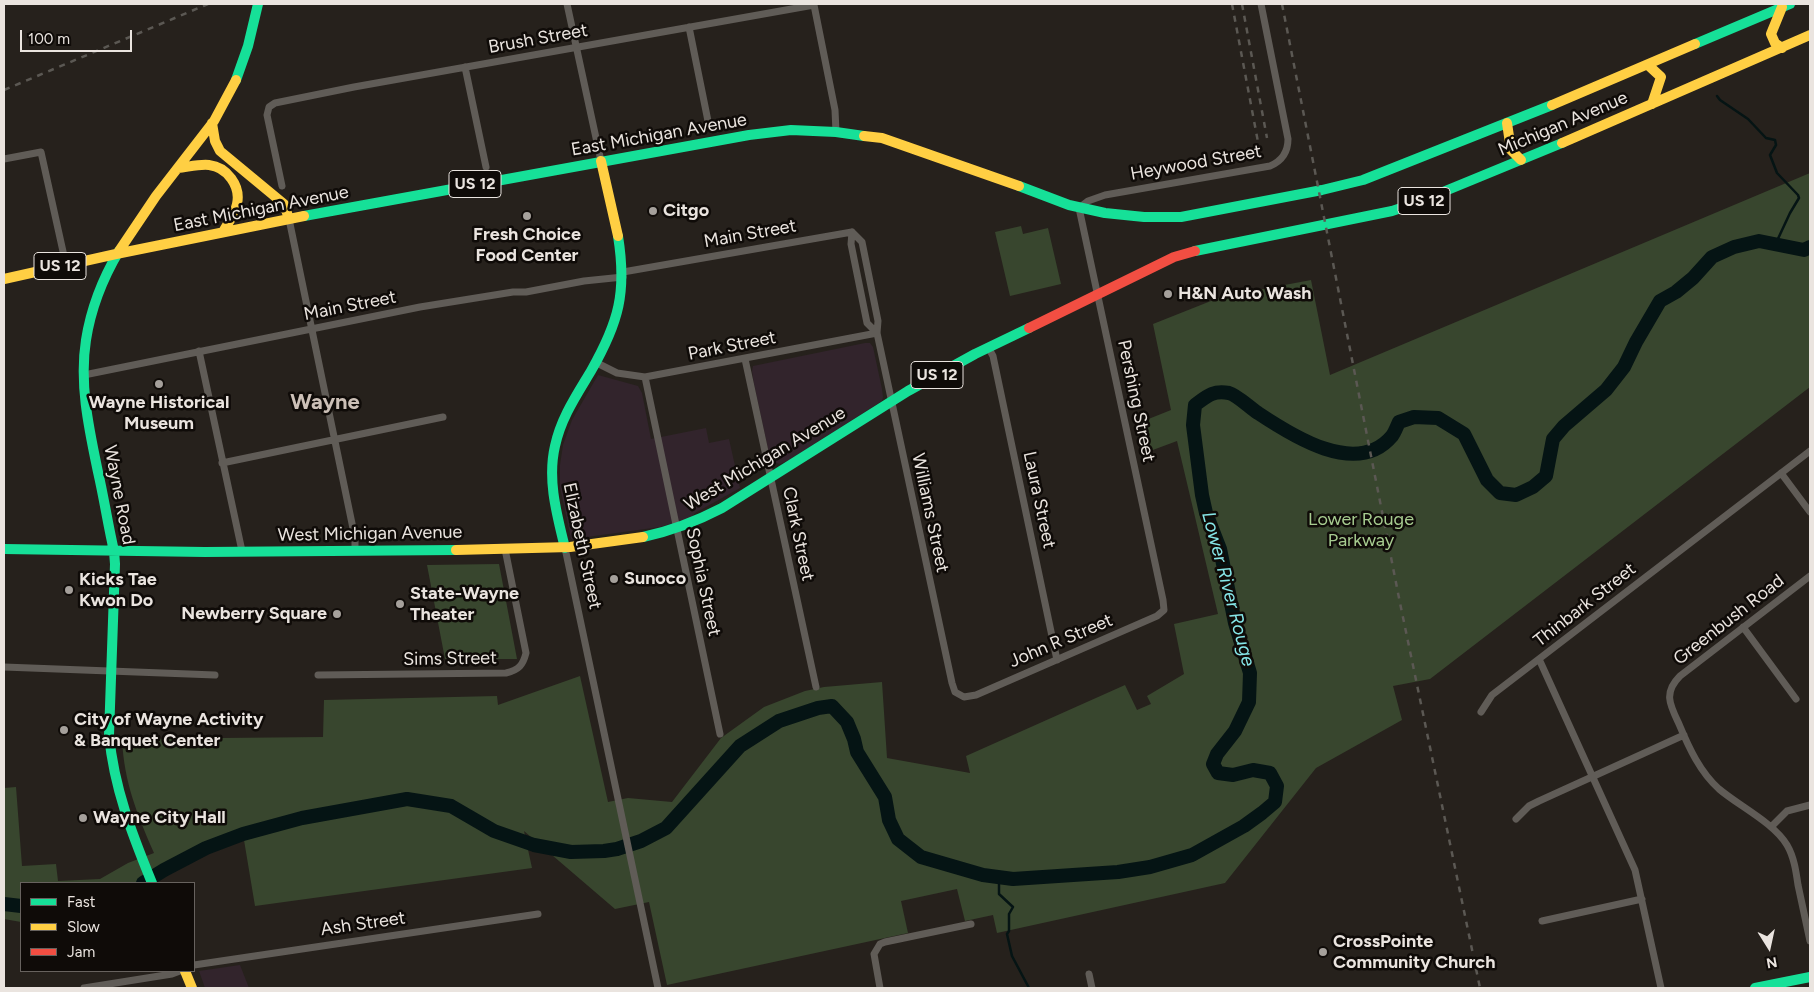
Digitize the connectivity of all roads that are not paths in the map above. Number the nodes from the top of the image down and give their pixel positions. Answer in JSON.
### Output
{"nodes":[{"id":1,"x":258,"y":4,"type":"edge"},
{"id":2,"x":567,"y":4,"type":"edge"},
{"id":3,"x":1261,"y":4,"type":"edge"},
{"id":4,"x":814,"y":5,"type":"edge"},
{"id":5,"x":1786,"y":6,"type":"edge"},
{"id":6,"x":689,"y":27,"type":"junction"},
{"id":7,"x":1810,"y":34,"type":"edge"},
{"id":8,"x":577,"y":48,"type":"junction"},
{"id":9,"x":1782,"y":48,"type":"junction"},
{"id":10,"x":1648,"y":65,"type":"junction"},
{"id":11,"x":465,"y":68,"type":"junction"},
{"id":12,"x":1652,"y":104,"type":"junction"},
{"id":13,"x":212,"y":123,"type":"junction"},
{"id":14,"x":1507,"y":123,"type":"junction"},
{"id":15,"x":709,"y":126,"type":"dead end"},
{"id":16,"x":836,"y":132,"type":"junction"},
{"id":17,"x":4,"y":159,"type":"edge"},
{"id":18,"x":1521,"y":160,"type":"junction"},
{"id":19,"x":601,"y":161,"type":"junction"},
{"id":20,"x":486,"y":167,"type":"dead end"},
{"id":21,"x":178,"y":168,"type":"junction"},
{"id":22,"x":282,"y":186,"type":"dead end"},
{"id":23,"x":1315,"y":191,"type":"joint"},
{"id":24,"x":1079,"y":208,"type":"junction"},
{"id":25,"x":289,"y":219,"type":"junction"},
{"id":26,"x":1322,"y":226,"type":"joint"},
{"id":27,"x":223,"y":232,"type":"junction"},
{"id":28,"x":852,"y":232,"type":"junction"},
{"id":29,"x":116,"y":254,"type":"junction"},
{"id":30,"x":66,"y":265,"type":"junction"},
{"id":31,"x":623,"y":274,"type":"junction"},
{"id":32,"x":4,"y":279,"type":"edge"},
{"id":33,"x":1098,"y":294,"type":"junction"},
{"id":34,"x":311,"y":329,"type":"junction"},
{"id":35,"x":877,"y":333,"type":"junction"},
{"id":36,"x":988,"y":347,"type":"junction"},
{"id":37,"x":198,"y":351,"type":"junction"},
{"id":38,"x":744,"y":359,"type":"junction"},
{"id":39,"x":595,"y":362,"type":"junction"},
{"id":40,"x":84,"y":375,"type":"junction"},
{"id":41,"x":645,"y":378,"type":"junction"},
{"id":42,"x":892,"y":402,"type":"junction"},
{"id":43,"x":443,"y":417,"type":"dead end"},
{"id":44,"x":335,"y":439,"type":"junction"},
{"id":45,"x":1810,"y":451,"type":"edge"},
{"id":46,"x":222,"y":463,"type":"junction"},
{"id":47,"x":1782,"y":474,"type":"junction"},
{"id":48,"x":770,"y":478,"type":"junction"},
{"id":49,"x":1810,"y":512,"type":"edge"},
{"id":50,"x":676,"y":529,"type":"junction"},
{"id":51,"x":565,"y":548,"type":"junction"},
{"id":52,"x":4,"y":549,"type":"edge"},
{"id":53,"x":505,"y":549,"type":"junction"},
{"id":54,"x":114,"y":551,"type":"junction"},
{"id":55,"x":242,"y":551,"type":"junction"},
{"id":56,"x":355,"y":551,"type":"junction"},
{"id":57,"x":1810,"y":576,"type":"edge"},
{"id":58,"x":1163,"y":600,"type":"joint"},
{"id":59,"x":1743,"y":627,"type":"junction"},
{"id":60,"x":1539,"y":659,"type":"junction"},
{"id":61,"x":1057,"y":660,"type":"junction"},
{"id":62,"x":4,"y":667,"type":"edge"},
{"id":63,"x":111,"y":671,"type":"junction"},
{"id":64,"x":318,"y":674,"type":"dead end"},
{"id":65,"x":215,"y":675,"type":"dead end"},
{"id":66,"x":816,"y":687,"type":"dead end"},
{"id":67,"x":960,"y":696,"type":"joint"},
{"id":68,"x":1796,"y":699,"type":"dead end"},
{"id":69,"x":1481,"y":712,"type":"dead end"},
{"id":70,"x":720,"y":734,"type":"dead end"},
{"id":71,"x":1684,"y":735,"type":"junction"},
{"id":72,"x":1593,"y":776,"type":"junction"},
{"id":73,"x":1810,"y":805,"type":"edge"},
{"id":74,"x":1516,"y":819,"type":"dead end"},
{"id":75,"x":1771,"y":827,"type":"junction"},
{"id":76,"x":152,"y":882,"type":"edge"},
{"id":77,"x":1642,"y":899,"type":"junction"},
{"id":78,"x":538,"y":914,"type":"dead end"},
{"id":79,"x":1542,"y":921,"type":"dead end"},
{"id":80,"x":971,"y":924,"type":"dead end"},
{"id":81,"x":1810,"y":941,"type":"edge"},
{"id":82,"x":195,"y":965,"type":"edge"},
{"id":83,"x":177,"y":972,"type":"edge"},
{"id":84,"x":185,"y":972,"type":"edge"},
{"id":85,"x":1090,"y":974,"type":"dead end"},
{"id":86,"x":1810,"y":977,"type":"edge"},
{"id":87,"x":84,"y":988,"type":"edge"},
{"id":88,"x":192,"y":988,"type":"edge"},
{"id":89,"x":658,"y":988,"type":"edge"},
{"id":90,"x":880,"y":988,"type":"edge"},
{"id":91,"x":1092,"y":988,"type":"edge"},
{"id":92,"x":1661,"y":988,"type":"edge"},
{"id":93,"x":1755,"y":988,"type":"edge"}],
"edges":[{"from":1,"to":13,"type":"main road","name":"Wayne Road"},
{"from":2,"to":8,"type":"street","name":"Elizabeth Street"},
{"from":3,"to":24,"type":"street","name":"Heywood Street"},
{"from":4,"to":6,"type":"street","name":"Brush Street"},
{"from":4,"to":16,"type":"street"},
{"from":5,"to":9,"type":"main road"},
{"from":5,"to":10,"type":"main road","name":"Michigan Avenue","number":"US 12"},
{"from":6,"to":8,"type":"street","name":"Brush Street"},
{"from":6,"to":15,"type":"street"},
{"from":7,"to":9,"type":"main road","name":"Michigan Avenue","number":"US 12"},
{"from":8,"to":11,"type":"street","name":"Brush Street"},
{"from":8,"to":19,"type":"street","name":"Elizabeth Street"},
{"from":9,"to":12,"type":"main road","name":"Michigan Avenue","number":"US 12"},
{"from":10,"to":12,"type":"main road"},
{"from":10,"to":14,"type":"main road","name":"Michigan Avenue","number":"US 12"},
{"from":11,"to":20,"type":"street"},
{"from":11,"to":22,"type":"street","name":"Brush Street"},
{"from":12,"to":18,"type":"main road","name":"Michigan Avenue","number":"US 12"},
{"from":13,"to":21,"type":"main road","name":"Wayne Road"},
{"from":13,"to":25,"type":"main road"},
{"from":14,"to":18,"type":"main road"},
{"from":14,"to":23,"type":"main road","name":"Michigan Avenue","number":"US 12"},
{"from":16,"to":19,"type":"main road","name":"East Michigan Avenue","number":"US 12"},
{"from":16,"to":24,"type":"main road","name":"East Michigan Avenue","number":"US 12"},
{"from":17,"to":30,"type":"street"},
{"from":18,"to":26,"type":"main road","name":"Michigan Avenue","number":"US 12"},
{"from":19,"to":25,"type":"main road","name":"East Michigan Avenue","number":"US 12"},
{"from":19,"to":31,"type":"main road","name":"Elizabeth Street"},
{"from":21,"to":27,"type":"main road"},
{"from":21,"to":29,"type":"main road","name":"Wayne Road"},
{"from":23,"to":24,"type":"main road","name":"East Michigan Avenue","number":"US 12"},
{"from":24,"to":33,"type":"street","name":"Pershing Street"},
{"from":25,"to":27,"type":"main road","name":"East Michigan Avenue","number":"US 12"},
{"from":25,"to":34,"type":"street"},
{"from":26,"to":33,"type":"main road","name":"West Michigan Avenue","number":"US 12"},
{"from":27,"to":29,"type":"main road","name":"East Michigan Avenue","number":"US 12"},
{"from":28,"to":31,"type":"street","name":"Main Street"},
{"from":28,"to":35,"type":"street","name":"Williams Street"},
{"from":28,"to":35,"type":"street","name":"Williams Street"},
{"from":29,"to":30,"type":"main road","name":"East Michigan Avenue","number":"US 12"},
{"from":29,"to":40,"type":"main road","name":"Wayne Road"},
{"from":30,"to":32,"type":"main road","name":"East Michigan Avenue","number":"US 12"},
{"from":31,"to":34,"type":"street","name":"Main Street"},
{"from":31,"to":39,"type":"main road","name":"Elizabeth Street"},
{"from":33,"to":36,"type":"main road","name":"West Michigan Avenue","number":"US 12"},
{"from":33,"to":58,"type":"street","name":"Pershing Street"},
{"from":34,"to":37,"type":"street","name":"Main Street"},
{"from":34,"to":44,"type":"street"},
{"from":35,"to":38,"type":"street","name":"Park Street"},
{"from":35,"to":42,"type":"street","name":"Williams Street"},
{"from":36,"to":42,"type":"main road","name":"West Michigan Avenue","number":"US 12"},
{"from":36,"to":61,"type":"street","name":"Laura Street"},
{"from":37,"to":40,"type":"street","name":"Main Street"},
{"from":37,"to":46,"type":"street"},
{"from":38,"to":41,"type":"street","name":"Park Street"},
{"from":38,"to":48,"type":"street","name":"Clark Street"},
{"from":39,"to":41,"type":"street","name":"Park Street"},
{"from":39,"to":51,"type":"main road","name":"Elizabeth Street"},
{"from":40,"to":54,"type":"main road","name":"Wayne Road"},
{"from":41,"to":50,"type":"street","name":"Sophia Street"},
{"from":42,"to":48,"type":"main road","name":"West Michigan Avenue","number":"US 12"},
{"from":42,"to":67,"type":"street","name":"Williams Street"},
{"from":43,"to":44,"type":"street"},
{"from":44,"to":46,"type":"street"},
{"from":44,"to":56,"type":"street"},
{"from":45,"to":47,"type":"street","name":"Thinbark Street"},
{"from":46,"to":55,"type":"street"},
{"from":47,"to":49,"type":"street"},
{"from":47,"to":60,"type":"street","name":"Thinbark Street"},
{"from":48,"to":50,"type":"main road","name":"West Michigan Avenue","number":"US 12"},
{"from":48,"to":66,"type":"street","name":"Clark Street"},
{"from":50,"to":51,"type":"main road","name":"West Michigan Avenue","number":"US 12"},
{"from":50,"to":70,"type":"street","name":"Sophia Street"},
{"from":51,"to":53,"type":"main road","name":"West Michigan Avenue","number":"US 12"},
{"from":51,"to":89,"type":"street","name":"Elizabeth Street"},
{"from":52,"to":54,"type":"main road","name":"West Michigan Avenue","number":"US 12"},
{"from":53,"to":56,"type":"main road","name":"West Michigan Avenue","number":"US 12"},
{"from":53,"to":64,"type":"street","name":"Sims Street"},
{"from":54,"to":55,"type":"main road","name":"West Michigan Avenue","number":"US 12"},
{"from":54,"to":63,"type":"main road","name":"Wayne Road"},
{"from":55,"to":56,"type":"main road","name":"West Michigan Avenue","number":"US 12"},
{"from":57,"to":59,"type":"street","name":"Greenbush Road"},
{"from":58,"to":61,"type":"street","name":"John R Street"},
{"from":59,"to":68,"type":"street"},
{"from":59,"to":71,"type":"street","name":"Greenbush Road"},
{"from":60,"to":69,"type":"street"},
{"from":60,"to":72,"type":"street","name":"Thinbark Street"},
{"from":61,"to":67,"type":"street","name":"John R Street"},
{"from":62,"to":63,"type":"street"},
{"from":63,"to":65,"type":"street"},
{"from":63,"to":76,"type":"main road","name":"Wayne Road"},
{"from":71,"to":72,"type":"street"},
{"from":71,"to":75,"type":"street","name":"Greenbush Road"},
{"from":72,"to":74,"type":"street"},
{"from":72,"to":77,"type":"street","name":"Thinbark Street"},
{"from":73,"to":75,"type":"street"},
{"from":75,"to":81,"type":"street","name":"Greenbush Road"},
{"from":77,"to":79,"type":"street"},
{"from":77,"to":92,"type":"street","name":"Thinbark Street"},
{"from":78,"to":82,"type":"street","name":"Ash Street"},
{"from":80,"to":90,"type":"street"},
{"from":83,"to":87,"type":"street"},
{"from":84,"to":88,"type":"main road"},
{"from":85,"to":91,"type":"street"},
{"from":86,"to":93,"type":"main road"}]}
